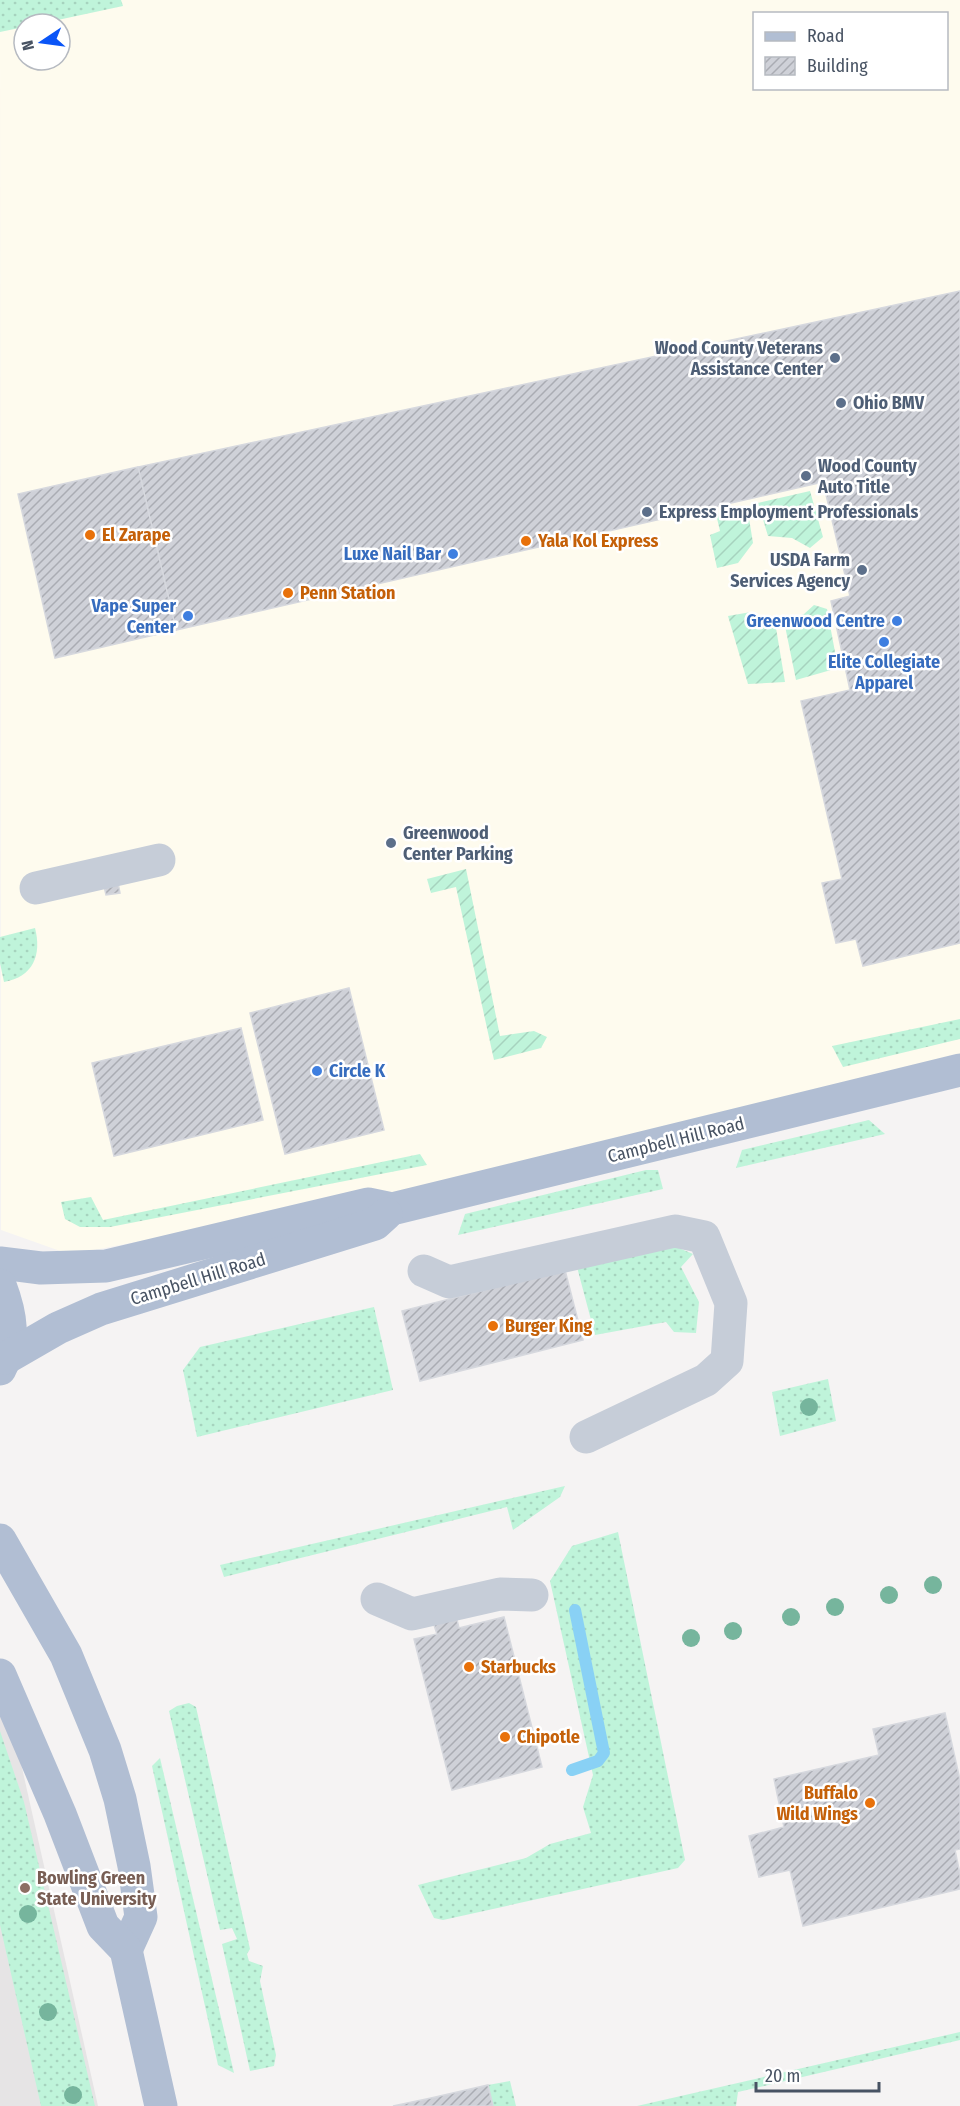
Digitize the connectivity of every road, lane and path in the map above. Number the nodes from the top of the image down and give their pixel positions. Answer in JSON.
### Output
{"nodes":[{"id":1,"x":159,"y":860,"type":"dead end"},
{"id":2,"x":36,"y":888,"type":"dead end"},
{"id":3,"x":960,"y":1070,"type":"edge"},
{"id":4,"x":392,"y":1209,"type":"junction"},
{"id":5,"x":0,"y":1263,"type":"edge"},
{"id":6,"x":424,"y":1271,"type":"dead end"},
{"id":7,"x":0,"y":1285,"type":"edge"},
{"id":8,"x":3,"y":1364,"type":"edge"},
{"id":9,"x":586,"y":1437,"type":"dead end"},
{"id":10,"x":0,"y":1540,"type":"edge"},
{"id":11,"x":532,"y":1595,"type":"dead end"},
{"id":12,"x":377,"y":1599,"type":"dead end"},
{"id":13,"x":0,"y":1675,"type":"edge"},
{"id":14,"x":126,"y":1950,"type":"junction"},
{"id":15,"x":162,"y":2106,"type":"edge"}],
"edges":[{"from":1,"to":2,"type":"lane"},
{"from":3,"to":4,"type":"main road","name":"Campbell Hill Road"},
{"from":4,"to":5,"type":"main road","name":"Campbell Hill Road"},
{"from":4,"to":8,"type":"main road","name":"Campbell Hill Road"},
{"from":6,"to":9,"type":"lane"},
{"from":7,"to":8,"type":"main road"},
{"from":10,"to":14,"type":"main road"},
{"from":11,"to":12,"type":"lane"},
{"from":13,"to":14,"type":"main road"},
{"from":14,"to":15,"type":"main road"}]}
